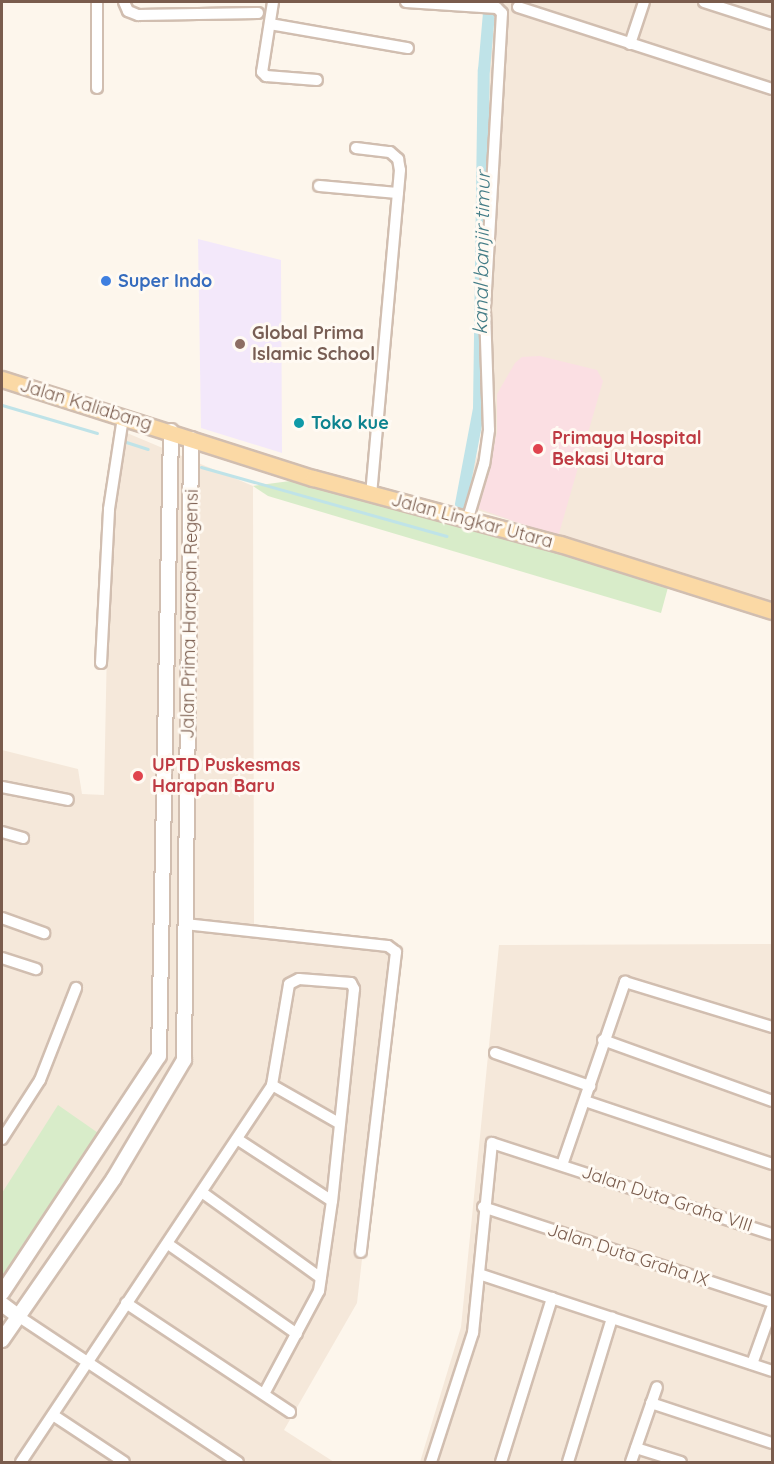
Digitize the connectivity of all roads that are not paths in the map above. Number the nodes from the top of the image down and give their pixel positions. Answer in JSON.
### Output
{"nodes":[{"id":1,"x":97,"y":2,"type":"edge"},
{"id":2,"x":124,"y":2,"type":"edge"},
{"id":3,"x":273,"y":2,"type":"edge"},
{"id":4,"x":394,"y":2,"type":"edge"},
{"id":5,"x":406,"y":2,"type":"edge"},
{"id":6,"x":644,"y":2,"type":"edge"},
{"id":7,"x":704,"y":2,"type":"edge"},
{"id":8,"x":500,"y":7,"type":"edge"},
{"id":9,"x":518,"y":8,"type":"dead end"},
{"id":10,"x":258,"y":13,"type":"dead end"},
{"id":11,"x":270,"y":24,"type":"junction"},
{"id":12,"x":772,"y":24,"type":"edge"},
{"id":13,"x":630,"y":44,"type":"junction"},
{"id":14,"x":408,"y":48,"type":"dead end"},
{"id":15,"x":317,"y":80,"type":"dead end"},
{"id":16,"x":97,"y":88,"type":"dead end"},
{"id":17,"x":772,"y":89,"type":"edge"},
{"id":18,"x":356,"y":148,"type":"dead end"},
{"id":19,"x":319,"y":186,"type":"dead end"},
{"id":20,"x":398,"y":193,"type":"junction"},
{"id":21,"x":2,"y":379,"type":"edge"},
{"id":22,"x":122,"y":422,"type":"junction"},
{"id":23,"x":171,"y":431,"type":"junction"},
{"id":24,"x":191,"y":439,"type":"junction"},
{"id":25,"x":371,"y":495,"type":"junction"},
{"id":26,"x":464,"y":517,"type":"junction"},
{"id":27,"x":772,"y":611,"type":"edge"},
{"id":28,"x":101,"y":663,"type":"dead end"},
{"id":29,"x":167,"y":765,"type":"junction"},
{"id":30,"x":186,"y":765,"type":"junction"},
{"id":31,"x":2,"y":787,"type":"edge"},
{"id":32,"x":68,"y":800,"type":"dead end"},
{"id":33,"x":2,"y":832,"type":"edge"},
{"id":34,"x":23,"y":838,"type":"dead end"},
{"id":35,"x":2,"y":918,"type":"edge"},
{"id":36,"x":185,"y":924,"type":"junction"},
{"id":37,"x":44,"y":933,"type":"dead end"},
{"id":38,"x":2,"y":958,"type":"edge"},
{"id":39,"x":36,"y":969,"type":"dead end"},
{"id":40,"x":76,"y":988,"type":"dead end"},
{"id":41,"x":772,"y":1027,"type":"edge"},
{"id":42,"x":603,"y":1040,"type":"junction"},
{"id":43,"x":495,"y":1053,"type":"dead end"},
{"id":44,"x":161,"y":1057,"type":"junction"},
{"id":45,"x":179,"y":1066,"type":"junction"},
{"id":46,"x":272,"y":1085,"type":"junction"},
{"id":47,"x":590,"y":1086,"type":"junction"},
{"id":48,"x":585,"y":1101,"type":"junction"},
{"id":49,"x":772,"y":1101,"type":"edge"},
{"id":50,"x":339,"y":1123,"type":"junction"},
{"id":51,"x":2,"y":1139,"type":"edge"},
{"id":52,"x":237,"y":1139,"type":"junction"},
{"id":53,"x":772,"y":1164,"type":"edge"},
{"id":54,"x":562,"y":1165,"type":"junction"},
{"id":55,"x":202,"y":1193,"type":"junction"},
{"id":56,"x":332,"y":1201,"type":"junction"},
{"id":57,"x":483,"y":1207,"type":"junction"},
{"id":58,"x":772,"y":1234,"type":"edge"},
{"id":59,"x":168,"y":1244,"type":"junction"},
{"id":60,"x":361,"y":1252,"type":"dead end"},
{"id":61,"x":482,"y":1275,"type":"junction"},
{"id":62,"x":321,"y":1278,"type":"junction"},
{"id":63,"x":2,"y":1293,"type":"edge"},
{"id":64,"x":552,"y":1298,"type":"junction"},
{"id":65,"x":772,"y":1302,"type":"edge"},
{"id":66,"x":126,"y":1303,"type":"junction"},
{"id":67,"x":2,"y":1304,"type":"edge"},
{"id":68,"x":772,"y":1308,"type":"edge"},
{"id":69,"x":16,"y":1314,"type":"junction"},
{"id":70,"x":612,"y":1318,"type":"junction"},
{"id":71,"x":297,"y":1334,"type":"junction"},
{"id":72,"x":2,"y":1340,"type":"edge"},
{"id":73,"x":88,"y":1360,"type":"junction"},
{"id":74,"x":752,"y":1364,"type":"junction"},
{"id":75,"x":772,"y":1371,"type":"edge"},
{"id":76,"x":657,"y":1387,"type":"dead end"},
{"id":77,"x":265,"y":1392,"type":"junction"},
{"id":78,"x":651,"y":1403,"type":"junction"},
{"id":79,"x":290,"y":1412,"type":"dead end"},
{"id":80,"x":53,"y":1415,"type":"junction"},
{"id":81,"x":772,"y":1443,"type":"edge"},
{"id":82,"x":636,"y":1448,"type":"junction"},
{"id":83,"x":231,"y":1460,"type":"edge"},
{"id":84,"x":21,"y":1462,"type":"edge"},
{"id":85,"x":123,"y":1462,"type":"edge"},
{"id":86,"x":431,"y":1462,"type":"edge"},
{"id":87,"x":501,"y":1462,"type":"edge"},
{"id":88,"x":568,"y":1462,"type":"edge"},
{"id":89,"x":631,"y":1462,"type":"edge"},
{"id":90,"x":681,"y":1462,"type":"edge"}],
"edges":[{"from":1,"to":16,"type":"street"},
{"from":2,"to":10,"type":"street"},
{"from":3,"to":11,"type":"street"},
{"from":4,"to":5,"type":"street"},
{"from":5,"to":8,"type":"street"},
{"from":6,"to":13,"type":"street"},
{"from":7,"to":12,"type":"street"},
{"from":8,"to":26,"type":"street"},
{"from":9,"to":13,"type":"street"},
{"from":11,"to":14,"type":"street"},
{"from":11,"to":15,"type":"street"},
{"from":13,"to":17,"type":"street"},
{"from":18,"to":20,"type":"street"},
{"from":19,"to":20,"type":"street"},
{"from":20,"to":25,"type":"street"},
{"from":21,"to":22,"type":"main road","name":"Jalan Kaliabang"},
{"from":22,"to":23,"type":"main road","name":"Jalan Kaliabang"},
{"from":22,"to":28,"type":"street"},
{"from":23,"to":24,"type":"main road","name":"Jalan Lingkar Utara"},
{"from":23,"to":29,"type":"street","name":"Jalan Prima Harapan Regensi"},
{"from":24,"to":25,"type":"main road","name":"Jalan Lingkar Utara"},
{"from":24,"to":30,"type":"street","name":"Jalan Prima Harapan Regensi"},
{"from":25,"to":26,"type":"main road","name":"Jalan Lingkar Utara"},
{"from":26,"to":27,"type":"main road","name":"Jalan Lingkar Utara"},
{"from":29,"to":30,"type":"street"},
{"from":29,"to":44,"type":"street","name":"Jalan Prima Harapan Regensi"},
{"from":30,"to":36,"type":"street","name":"Jalan Prima Harapan Regensi"},
{"from":31,"to":32,"type":"street"},
{"from":33,"to":34,"type":"street"},
{"from":35,"to":37,"type":"street"},
{"from":36,"to":45,"type":"street","name":"Jalan Prima Harapan Regensi"},
{"from":36,"to":60,"type":"street"},
{"from":38,"to":39,"type":"street"},
{"from":40,"to":51,"type":"street"},
{"from":41,"to":42,"type":"street"},
{"from":42,"to":47,"type":"street"},
{"from":42,"to":49,"type":"street"},
{"from":43,"to":47,"type":"street"},
{"from":44,"to":45,"type":"street"},
{"from":44,"to":63,"type":"street"},
{"from":45,"to":69,"type":"street","name":"Jalan Prima Harapan Regensi"},
{"from":46,"to":50,"type":"street"},
{"from":46,"to":50,"type":"street"},
{"from":46,"to":52,"type":"street"},
{"from":47,"to":48,"type":"street"},
{"from":48,"to":53,"type":"street"},
{"from":48,"to":54,"type":"street"},
{"from":50,"to":56,"type":"street"},
{"from":52,"to":55,"type":"street"},
{"from":52,"to":56,"type":"street"},
{"from":54,"to":57,"type":"street","name":"Jalan Duta Graha VIII"},
{"from":54,"to":58,"type":"street","name":"Jalan Duta Graha VIII"},
{"from":55,"to":59,"type":"street"},
{"from":55,"to":62,"type":"street"},
{"from":56,"to":62,"type":"street"},
{"from":57,"to":61,"type":"street"},
{"from":57,"to":65,"type":"street","name":"Jalan Duta Graha IX"},
{"from":59,"to":66,"type":"street"},
{"from":59,"to":71,"type":"street"},
{"from":61,"to":64,"type":"street"},
{"from":61,"to":86,"type":"street"},
{"from":62,"to":71,"type":"street"},
{"from":64,"to":70,"type":"street"},
{"from":64,"to":87,"type":"street"},
{"from":66,"to":73,"type":"street"},
{"from":66,"to":77,"type":"street"},
{"from":67,"to":69,"type":"street"},
{"from":68,"to":74,"type":"street"},
{"from":69,"to":72,"type":"street","name":"Jalan Prima Harapan Regensi"},
{"from":69,"to":73,"type":"street"},
{"from":70,"to":74,"type":"street"},
{"from":70,"to":88,"type":"street"},
{"from":71,"to":77,"type":"street"},
{"from":73,"to":80,"type":"street"},
{"from":73,"to":83,"type":"street"},
{"from":74,"to":75,"type":"street"},
{"from":76,"to":78,"type":"street"},
{"from":77,"to":79,"type":"street"},
{"from":78,"to":81,"type":"street"},
{"from":78,"to":82,"type":"street"},
{"from":80,"to":84,"type":"street"},
{"from":80,"to":85,"type":"street"},
{"from":82,"to":89,"type":"street"},
{"from":82,"to":90,"type":"street"}]}
